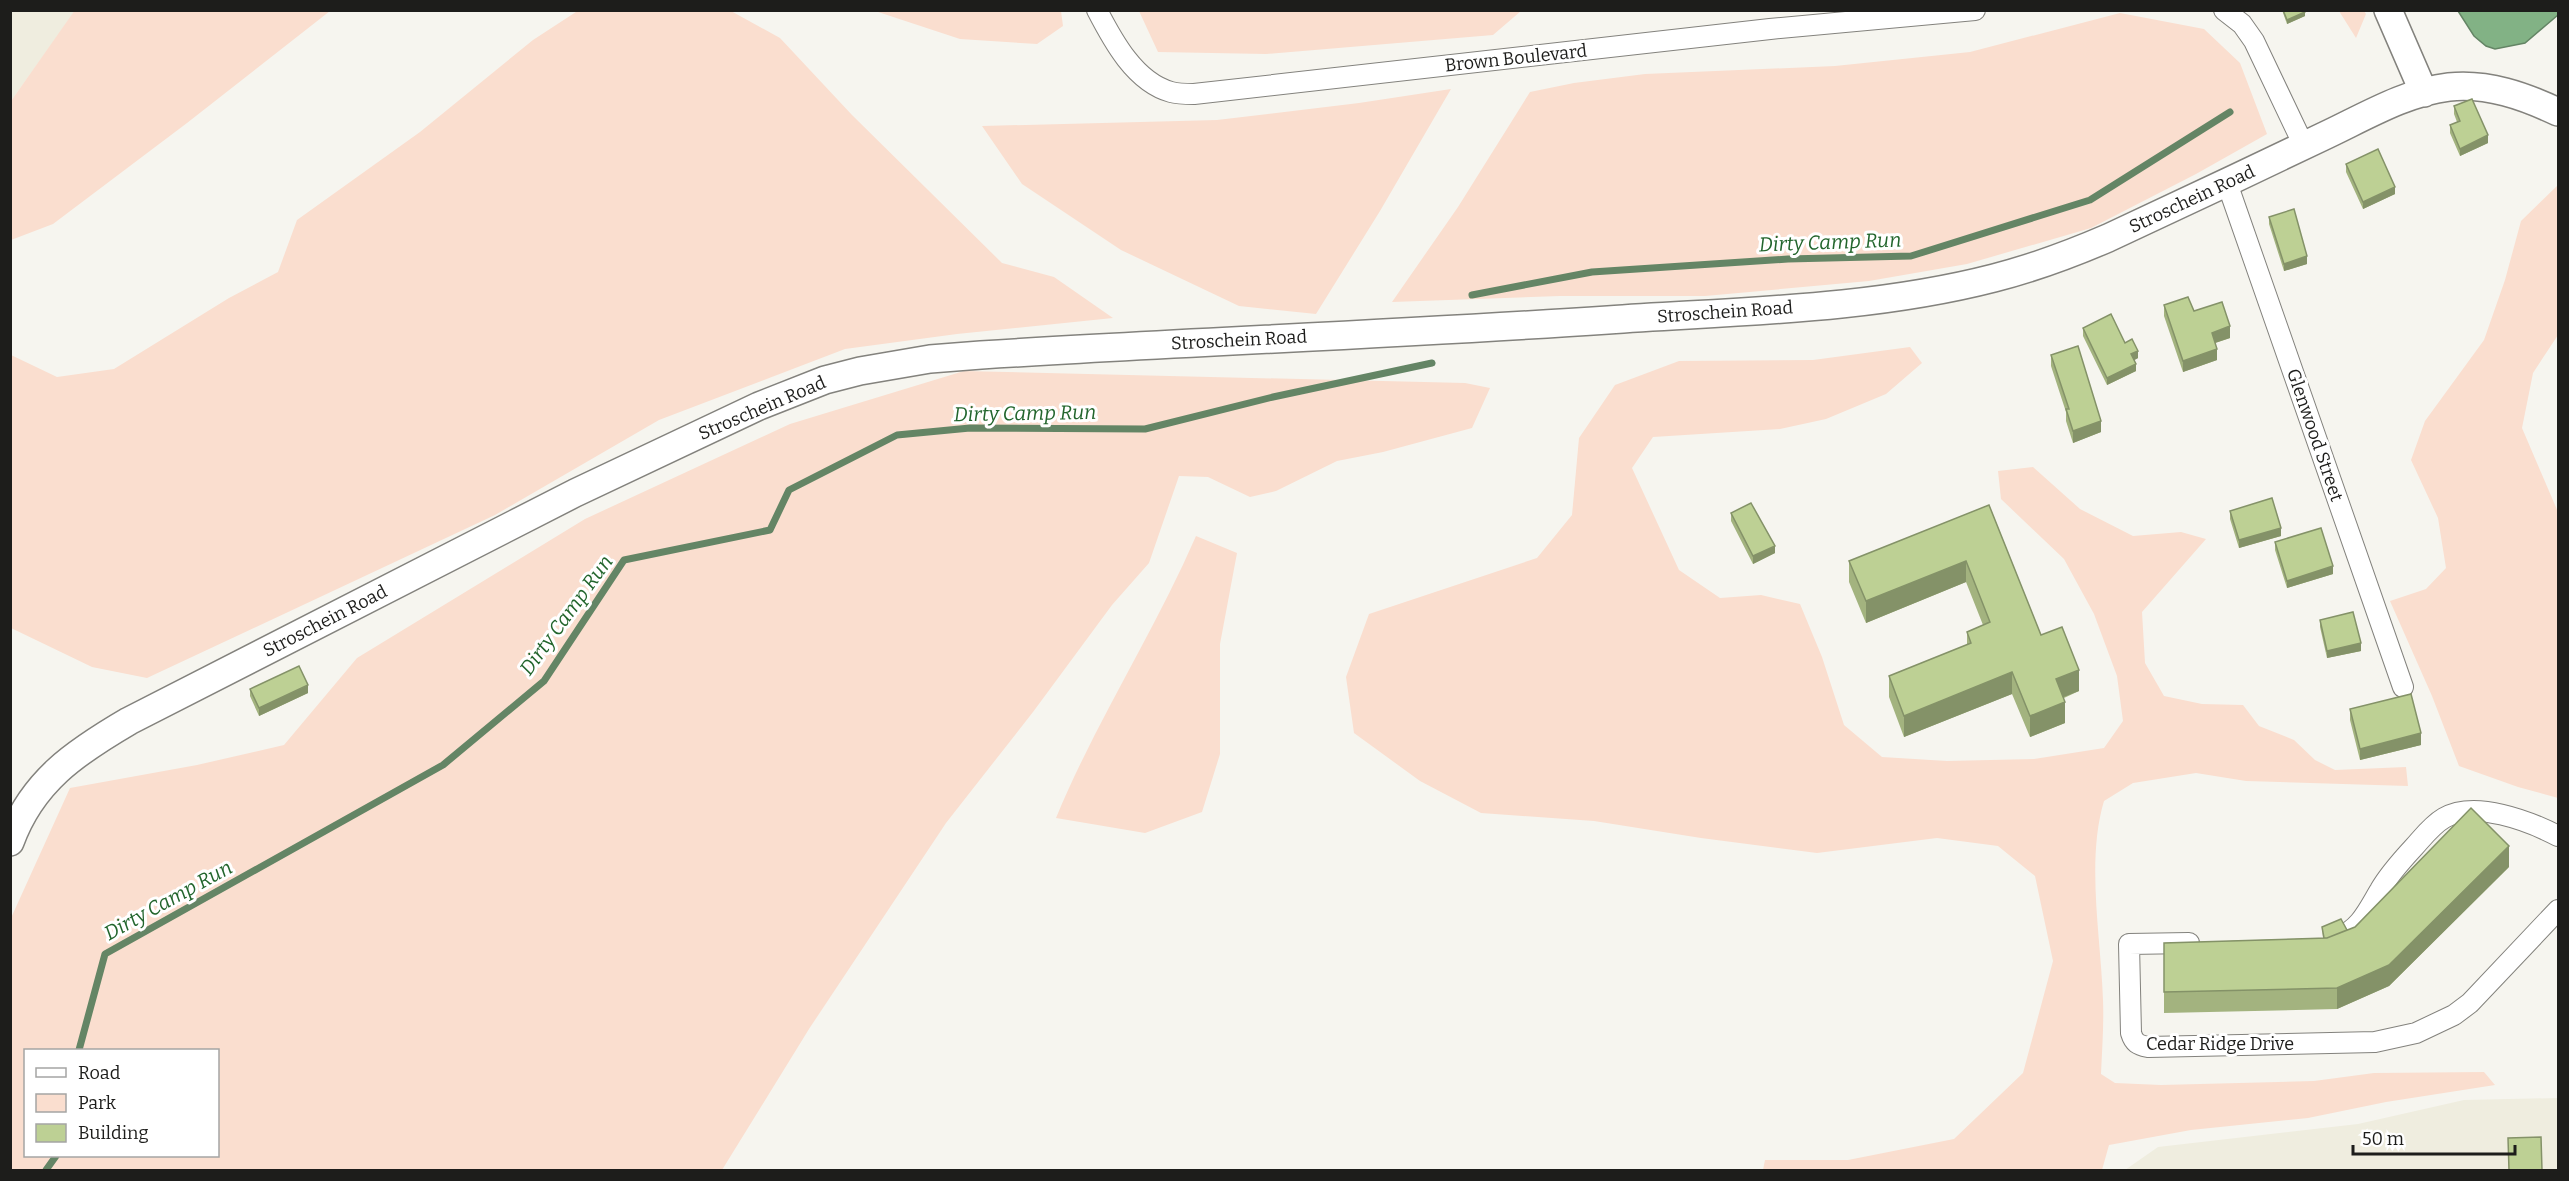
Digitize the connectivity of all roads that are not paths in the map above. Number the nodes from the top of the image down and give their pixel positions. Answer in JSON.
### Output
{"nodes":[{"id":1,"x":1096,"y":10,"type":"edge"},
{"id":2,"x":1975,"y":10,"type":"edge"},
{"id":3,"x":2224,"y":10,"type":"edge"},
{"id":4,"x":2388,"y":10,"type":"edge"},
{"id":5,"x":2424,"y":93,"type":"junction"},
{"id":6,"x":2559,"y":112,"type":"edge"},
{"id":7,"x":2304,"y":146,"type":"junction"},
{"id":8,"x":2227,"y":183,"type":"junction"},
{"id":9,"x":2403,"y":687,"type":"dead end"},
{"id":10,"x":2559,"y":836,"type":"edge"},
{"id":11,"x":10,"y":842,"type":"edge"},
{"id":12,"x":2559,"y":910,"type":"edge"},
{"id":13,"x":2316,"y":941,"type":"edge"},
{"id":14,"x":2211,"y":943,"type":"edge"}],
"edges":[{"from":1,"to":2,"type":"street","name":"Brown Boulevard"},
{"from":3,"to":7,"type":"street"},
{"from":4,"to":5,"type":"street"},
{"from":5,"to":6,"type":"street","name":"Stroschein Road"},
{"from":5,"to":7,"type":"street","name":"Stroschein Road"},
{"from":7,"to":8,"type":"street","name":"Stroschein Road"},
{"from":8,"to":9,"type":"street","name":"Glenwood Street"},
{"from":8,"to":11,"type":"street","name":"Stroschein Road"},
{"from":10,"to":13,"type":"street"},
{"from":12,"to":14,"type":"street","name":"Cedar Ridge Drive"}]}
